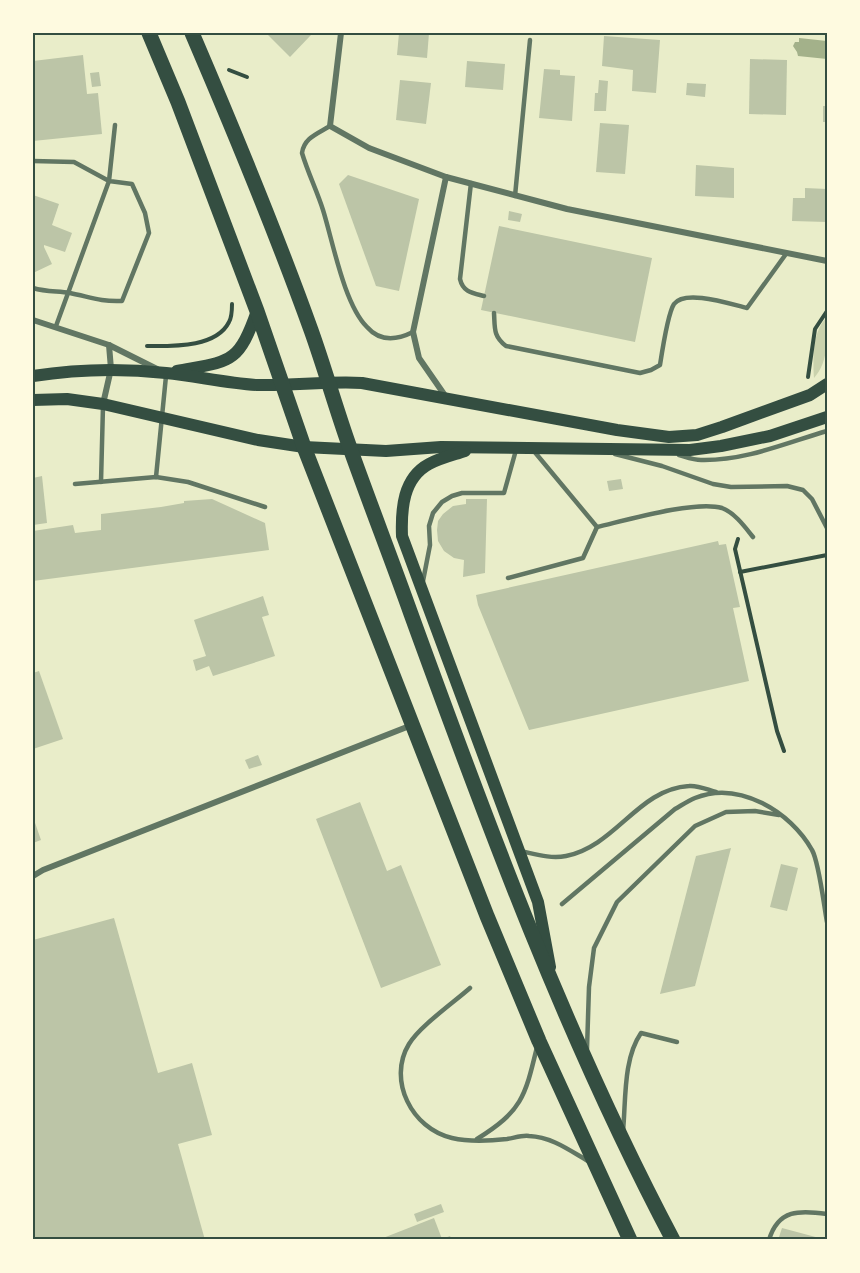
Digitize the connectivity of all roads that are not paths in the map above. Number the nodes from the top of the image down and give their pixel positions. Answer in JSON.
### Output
{"nodes":[{"id":1,"x":149,"y":33,"type":"edge"},
{"id":2,"x":192,"y":33,"type":"edge"},
{"id":3,"x":341,"y":33,"type":"edge"},
{"id":4,"x":530,"y":40,"type":"dead end"},
{"id":5,"x":115,"y":125,"type":"dead end"},
{"id":6,"x":330,"y":126,"type":"junction"},
{"id":7,"x":33,"y":161,"type":"edge"},
{"id":8,"x":446,"y":177,"type":"junction"},
{"id":9,"x":109,"y":181,"type":"junction"},
{"id":10,"x":471,"y":183,"type":"junction"},
{"id":11,"x":515,"y":196,"type":"junction"},
{"id":12,"x":786,"y":254,"type":"junction"},
{"id":13,"x":827,"y":261,"type":"edge"},
{"id":14,"x":33,"y":288,"type":"edge"},
{"id":15,"x":69,"y":293,"type":"junction"},
{"id":16,"x":484,"y":296,"type":"dead end"},
{"id":17,"x":257,"y":311,"type":"junction"},
{"id":18,"x":494,"y":313,"type":"dead end"},
{"id":19,"x":33,"y":320,"type":"edge"},
{"id":20,"x":56,"y":326,"type":"junction"},
{"id":21,"x":413,"y":332,"type":"junction"},
{"id":22,"x":109,"y":345,"type":"junction"},
{"id":23,"x":111,"y":369,"type":"junction"},
{"id":24,"x":166,"y":373,"type":"junction"},
{"id":25,"x":33,"y":376,"type":"edge"},
{"id":26,"x":329,"y":381,"type":"junction"},
{"id":27,"x":827,"y":384,"type":"edge"},
{"id":28,"x":284,"y":385,"type":"junction"},
{"id":29,"x":446,"y":398,"type":"junction"},
{"id":30,"x":33,"y":400,"type":"edge"},
{"id":31,"x":103,"y":404,"type":"junction"},
{"id":32,"x":160,"y":416,"type":"junction"},
{"id":33,"x":827,"y":417,"type":"edge"},
{"id":34,"x":827,"y":431,"type":"edge"},
{"id":35,"x":304,"y":447,"type":"junction"},
{"id":36,"x":475,"y":447,"type":"junction"},
{"id":37,"x":517,"y":448,"type":"junction"},
{"id":38,"x":531,"y":448,"type":"junction"},
{"id":39,"x":350,"y":449,"type":"junction"},
{"id":40,"x":603,"y":450,"type":"junction"},
{"id":41,"x":662,"y":450,"type":"junction"},
{"id":42,"x":156,"y":477,"type":"junction"},
{"id":43,"x":101,"y":482,"type":"junction"},
{"id":44,"x":75,"y":484,"type":"dead end"},
{"id":45,"x":266,"y":507,"type":"dead end"},
{"id":46,"x":597,"y":526,"type":"junction"},
{"id":47,"x":827,"y":528,"type":"edge"},
{"id":48,"x":753,"y":537,"type":"dead end"},
{"id":49,"x":405,"y":548,"type":"junction"},
{"id":50,"x":387,"y":549,"type":"junction"},
{"id":51,"x":405,"y":563,"type":"junction"},
{"id":52,"x":416,"y":572,"type":"junction"},
{"id":53,"x":508,"y":578,"type":"dead end"},
{"id":54,"x":422,"y":587,"type":"junction"},
{"id":55,"x":404,"y":593,"type":"junction"},
{"id":56,"x":412,"y":725,"type":"junction"},
{"id":57,"x":719,"y":793,"type":"junction"},
{"id":58,"x":782,"y":815,"type":"junction"},
{"id":59,"x":519,"y":850,"type":"junction"},
{"id":60,"x":33,"y":876,"type":"edge"},
{"id":61,"x":562,"y":904,"type":"dead end"},
{"id":62,"x":827,"y":922,"type":"edge"},
{"id":63,"x":553,"y":983,"type":"junction"},
{"id":64,"x":470,"y":988,"type":"dead end"},
{"id":65,"x":539,"y":1041,"type":"junction"},
{"id":66,"x":676,"y":1042,"type":"dead end"},
{"id":67,"x":586,"y":1061,"type":"junction"},
{"id":68,"x":623,"y":1139,"type":"junction"},
{"id":69,"x":475,"y":1140,"type":"junction"},
{"id":70,"x":595,"y":1165,"type":"junction"},
{"id":71,"x":827,"y":1214,"type":"edge"},
{"id":72,"x":630,"y":1240,"type":"edge"},
{"id":73,"x":673,"y":1240,"type":"edge"},
{"id":74,"x":769,"y":1240,"type":"edge"}],
"edges":[{"from":1,"to":17,"type":"main road"},
{"from":2,"to":26,"type":"main road"},
{"from":3,"to":6,"type":"street"},
{"from":4,"to":11,"type":"lane"},
{"from":5,"to":9,"type":"lane"},
{"from":6,"to":8,"type":"street"},
{"from":6,"to":21,"type":"lane"},
{"from":7,"to":9,"type":"lane"},
{"from":8,"to":10,"type":"street"},
{"from":8,"to":21,"type":"street"},
{"from":9,"to":15,"type":"lane"},
{"from":9,"to":15,"type":"lane"},
{"from":10,"to":11,"type":"street"},
{"from":10,"to":16,"type":"lane"},
{"from":11,"to":12,"type":"street"},
{"from":12,"to":13,"type":"street"},
{"from":12,"to":18,"type":"lane"},
{"from":14,"to":15,"type":"lane"},
{"from":15,"to":20,"type":"lane"},
{"from":17,"to":24,"type":"main road"},
{"from":17,"to":28,"type":"main road"},
{"from":19,"to":20,"type":"street"},
{"from":20,"to":22,"type":"street"},
{"from":21,"to":29,"type":"street"},
{"from":22,"to":23,"type":"street"},
{"from":22,"to":24,"type":"street"},
{"from":23,"to":24,"type":"main road"},
{"from":23,"to":25,"type":"main road"},
{"from":23,"to":31,"type":"street"},
{"from":24,"to":28,"type":"main road"},
{"from":24,"to":32,"type":"lane"},
{"from":26,"to":28,"type":"main road"},
{"from":26,"to":29,"type":"main road"},
{"from":26,"to":39,"type":"main road"},
{"from":27,"to":29,"type":"main road"},
{"from":28,"to":35,"type":"main road"},
{"from":30,"to":31,"type":"main road"},
{"from":31,"to":32,"type":"main road"},
{"from":31,"to":43,"type":"lane"},
{"from":32,"to":35,"type":"main road"},
{"from":32,"to":42,"type":"lane"},
{"from":33,"to":41,"type":"main road"},
{"from":34,"to":41,"type":"lane"},
{"from":35,"to":39,"type":"main road"},
{"from":35,"to":56,"type":"main road"},
{"from":36,"to":37,"type":"main road"},
{"from":36,"to":39,"type":"main road"},
{"from":36,"to":49,"type":"main road"},
{"from":37,"to":38,"type":"main road"},
{"from":37,"to":54,"type":"lane"},
{"from":38,"to":40,"type":"main road"},
{"from":38,"to":46,"type":"lane"},
{"from":39,"to":50,"type":"main road"},
{"from":40,"to":41,"type":"main road"},
{"from":40,"to":47,"type":"lane"},
{"from":42,"to":43,"type":"lane"},
{"from":42,"to":45,"type":"lane"},
{"from":43,"to":44,"type":"lane"},
{"from":46,"to":48,"type":"lane"},
{"from":46,"to":53,"type":"lane"},
{"from":49,"to":51,"type":"main road"},
{"from":49,"to":52,"type":"main road"},
{"from":50,"to":51,"type":"main road"},
{"from":50,"to":55,"type":"main road"},
{"from":51,"to":52,"type":"main road"},
{"from":51,"to":55,"type":"main road"},
{"from":52,"to":54,"type":"main road"},
{"from":54,"to":59,"type":"main road"},
{"from":55,"to":63,"type":"main road"},
{"from":56,"to":60,"type":"street"},
{"from":56,"to":65,"type":"main road"},
{"from":57,"to":58,"type":"lane"},
{"from":57,"to":59,"type":"lane"},
{"from":57,"to":61,"type":"lane"},
{"from":58,"to":62,"type":"lane"},
{"from":58,"to":67,"type":"lane"},
{"from":59,"to":63,"type":"main road"},
{"from":63,"to":67,"type":"main road"},
{"from":64,"to":69,"type":"lane"},
{"from":65,"to":69,"type":"lane"},
{"from":65,"to":70,"type":"main road"},
{"from":66,"to":68,"type":"lane"},
{"from":67,"to":68,"type":"main road"},
{"from":68,"to":73,"type":"main road"},
{"from":69,"to":70,"type":"lane"},
{"from":70,"to":72,"type":"main road"},
{"from":71,"to":74,"type":"lane"}]}
